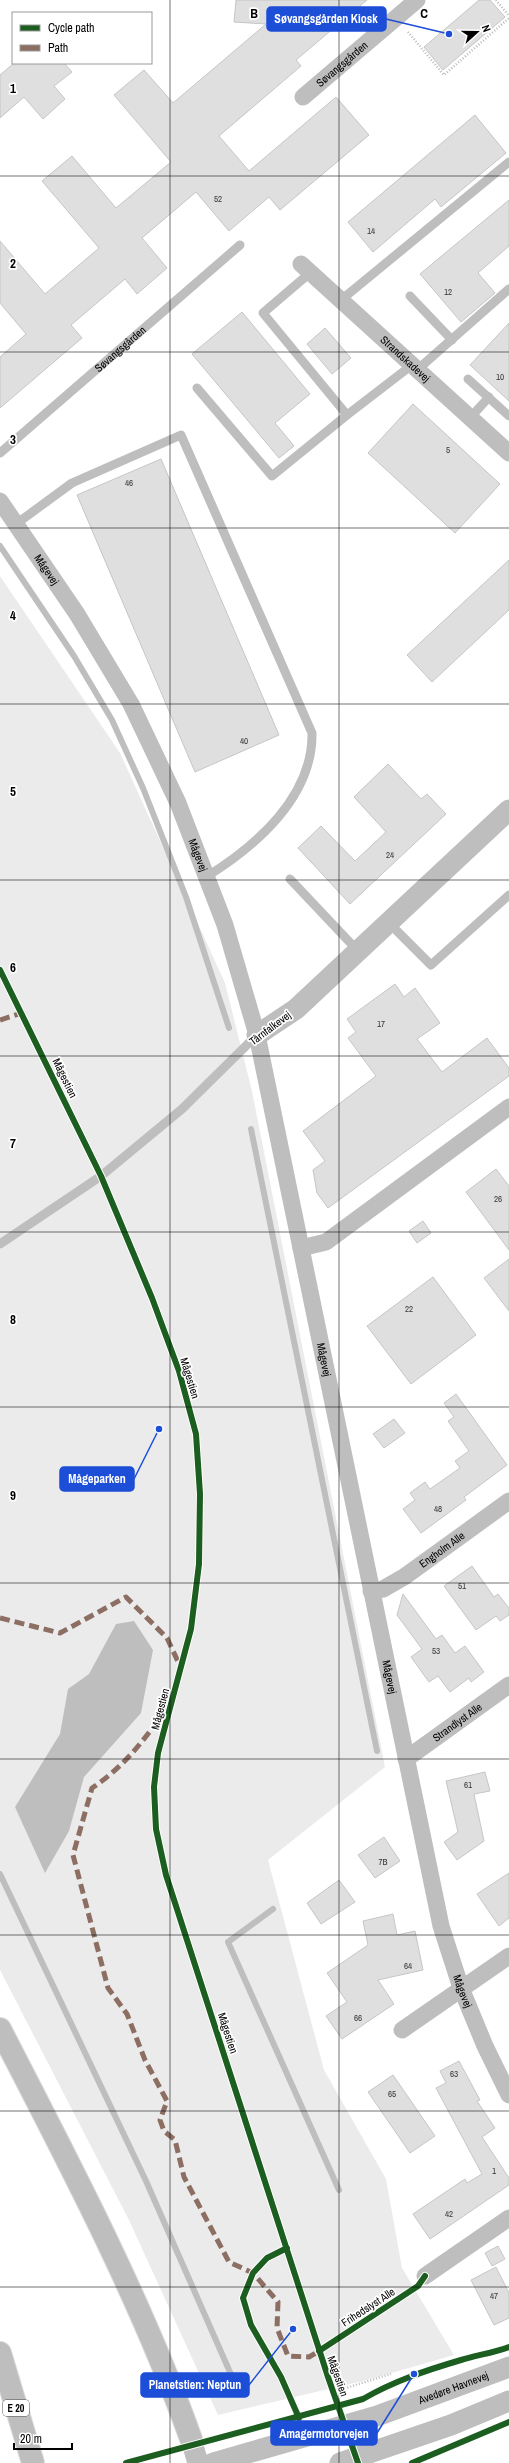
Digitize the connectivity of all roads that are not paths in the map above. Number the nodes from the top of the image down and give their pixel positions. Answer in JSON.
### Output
{"nodes":[{"id":1,"x":416,"y":0,"type":"edge"},
{"id":2,"x":303,"y":97,"type":"dead end"},
{"id":3,"x":509,"y":162,"type":"edge"},
{"id":4,"x":240,"y":245,"type":"dead end"},
{"id":5,"x":306,"y":268,"type":"joint"},
{"id":6,"x":509,"y":289,"type":"edge"},
{"id":7,"x":410,"y":296,"type":"dead end"},
{"id":8,"x":341,"y":300,"type":"junction"},
{"id":9,"x":452,"y":340,"type":"junction"},
{"id":10,"x":415,"y":367,"type":"junction"},
{"id":11,"x":468,"y":379,"type":"dead end"},
{"id":12,"x":197,"y":388,"type":"dead end"},
{"id":13,"x":489,"y":397,"type":"junction"},
{"id":14,"x":347,"y":414,"type":"junction"},
{"id":15,"x":509,"y":416,"type":"edge"},
{"id":16,"x":470,"y":418,"type":"junction"},
{"id":17,"x":0,"y":453,"type":"edge"},
{"id":18,"x":509,"y":453,"type":"edge"},
{"id":19,"x":0,"y":501,"type":"edge"},
{"id":20,"x":16,"y":524,"type":"junction"},
{"id":21,"x":509,"y":810,"type":"edge"},
{"id":22,"x":206,"y":877,"type":"junction"},
{"id":23,"x":290,"y":879,"type":"dead end"},
{"id":24,"x":509,"y":895,"type":"edge"},
{"id":25,"x":388,"y":923,"type":"junction"},
{"id":26,"x":358,"y":951,"type":"junction"},
{"id":27,"x":257,"y":1035,"type":"junction"},
{"id":28,"x":509,"y":1107,"type":"edge"},
{"id":29,"x":0,"y":1244,"type":"edge"},
{"id":30,"x":301,"y":1248,"type":"junction"},
{"id":31,"x":509,"y":1501,"type":"edge"},
{"id":32,"x":371,"y":1591,"type":"junction"},
{"id":33,"x":509,"y":1685,"type":"edge"},
{"id":34,"x":406,"y":1759,"type":"junction"},
{"id":35,"x":509,"y":1956,"type":"edge"},
{"id":36,"x":461,"y":1988,"type":"junction"},
{"id":37,"x":0,"y":2029,"type":"edge"},
{"id":38,"x":402,"y":2030,"type":"dead end"},
{"id":39,"x":509,"y":2095,"type":"edge"},
{"id":40,"x":509,"y":2218,"type":"edge"},
{"id":41,"x":425,"y":2276,"type":"dead end"},
{"id":42,"x":0,"y":2353,"type":"edge"},
{"id":43,"x":509,"y":2367,"type":"edge"},
{"id":44,"x":509,"y":2401,"type":"edge"},
{"id":45,"x":191,"y":2439,"type":"junction"},
{"id":46,"x":32,"y":2463,"type":"edge"},
{"id":47,"x":189,"y":2463,"type":"edge"},
{"id":48,"x":198,"y":2463,"type":"edge"},
{"id":49,"x":213,"y":2463,"type":"edge"},
{"id":50,"x":340,"y":2463,"type":"edge"}],
"edges":[{"from":1,"to":2,"type":"street","name":"Søvangsgården"},
{"from":3,"to":8,"type":"lane"},
{"from":4,"to":17,"type":"lane","name":"Søvangsgården"},
{"from":5,"to":8,"type":"street","name":"Strandskadevej"},
{"from":5,"to":14,"type":"lane"},
{"from":6,"to":9,"type":"lane"},
{"from":7,"to":9,"type":"lane"},
{"from":8,"to":10,"type":"street","name":"Strandskadevej"},
{"from":9,"to":10,"type":"lane"},
{"from":10,"to":14,"type":"lane"},
{"from":10,"to":16,"type":"street","name":"Strandskadevej"},
{"from":11,"to":13,"type":"lane"},
{"from":12,"to":14,"type":"lane"},
{"from":13,"to":15,"type":"lane"},
{"from":13,"to":16,"type":"lane"},
{"from":16,"to":18,"type":"street","name":"Strandskadevej"},
{"from":19,"to":20,"type":"street","name":"Mågevej"},
{"from":20,"to":22,"type":"street","name":"Mågevej"},
{"from":20,"to":22,"type":"lane"},
{"from":21,"to":25,"type":"street","name":"Tårnfalkevej"},
{"from":22,"to":27,"type":"street","name":"Mågevej"},
{"from":23,"to":26,"type":"lane"},
{"from":24,"to":25,"type":"lane"},
{"from":25,"to":26,"type":"street","name":"Tårnfalkevej"},
{"from":26,"to":27,"type":"street","name":"Tårnfalkevej"},
{"from":27,"to":29,"type":"lane","name":"Tårnfalkevej"},
{"from":27,"to":30,"type":"street","name":"Mågevej"},
{"from":28,"to":30,"type":"street"},
{"from":30,"to":32,"type":"street","name":"Mågevej"},
{"from":31,"to":32,"type":"street","name":"Engholm Alle"},
{"from":32,"to":34,"type":"street","name":"Mågevej"},
{"from":33,"to":34,"type":"street","name":"Strandlyst Alle"},
{"from":34,"to":36,"type":"street","name":"Mågevej"},
{"from":35,"to":36,"type":"street"},
{"from":36,"to":38,"type":"street"},
{"from":36,"to":39,"type":"street","name":"Mågevej"},
{"from":37,"to":45,"type":"highway"},
{"from":40,"to":41,"type":"street"},
{"from":42,"to":46,"type":"highway","number":"E 20"},
{"from":43,"to":49,"type":"street","name":"Avedøre Havnevej"},
{"from":44,"to":50,"type":"street"},
{"from":45,"to":47,"type":"street"},
{"from":45,"to":48,"type":"street"}]}
